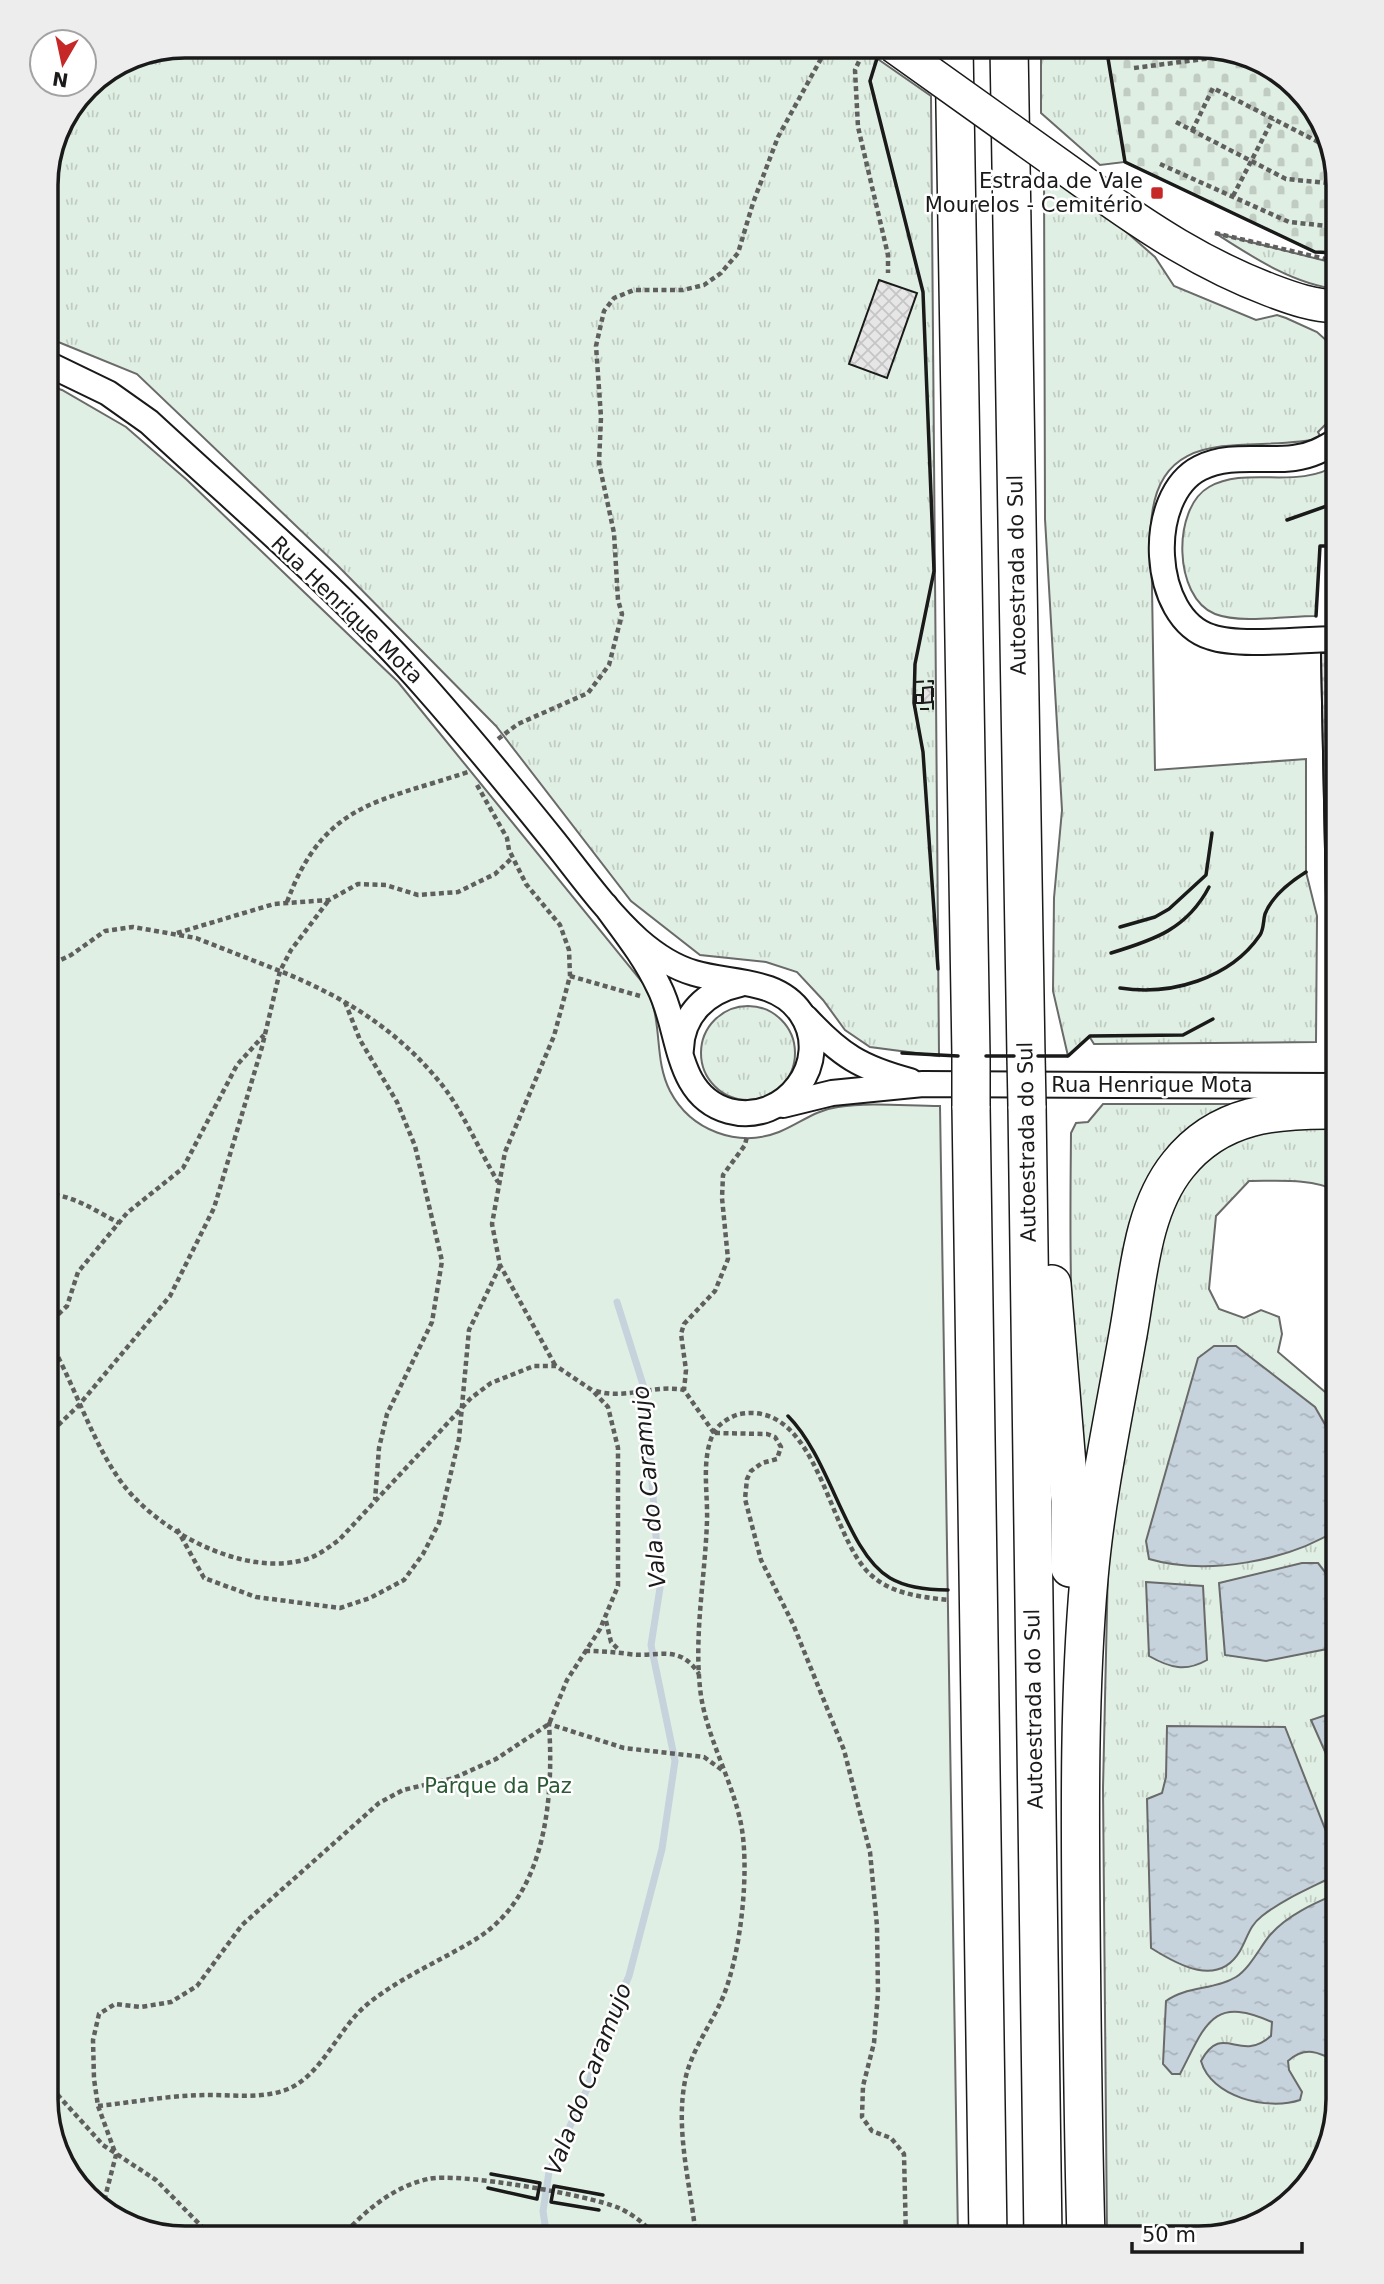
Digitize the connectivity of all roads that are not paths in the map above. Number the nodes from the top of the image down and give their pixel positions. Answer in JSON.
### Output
{"nodes":[{"id":1,"x":910,"y":58,"type":"edge"},
{"id":2,"x":954,"y":58,"type":"edge"},
{"id":3,"x":1009,"y":58,"type":"edge"},
{"id":4,"x":1294,"y":299,"type":"junction"},
{"id":5,"x":1326,"y":304,"type":"edge"},
{"id":6,"x":1326,"y":320,"type":"edge"},
{"id":7,"x":58,"y":369,"type":"edge"},
{"id":8,"x":1326,"y":446,"type":"edge"},
{"id":9,"x":1326,"y":639,"type":"edge"},
{"id":10,"x":605,"y":905,"type":"junction"},
{"id":11,"x":755,"y":984,"type":"junction"},
{"id":12,"x":800,"y":1013,"type":"junction"},
{"id":13,"x":681,"y":1056,"type":"junction"},
{"id":14,"x":1326,"y":1077,"type":"edge"},
{"id":15,"x":923,"y":1084,"type":"junction"},
{"id":16,"x":1311,"y":1086,"type":"junction"},
{"id":17,"x":1326,"y":1086,"type":"edge"},
{"id":18,"x":772,"y":1108,"type":"junction"},
{"id":19,"x":1326,"y":1110,"type":"edge"},
{"id":20,"x":1027,"y":1145,"type":"junction"},
{"id":21,"x":1080,"y":1805,"type":"junction"},
{"id":22,"x":988,"y":2226,"type":"edge"},
{"id":23,"x":1043,"y":2226,"type":"edge"},
{"id":24,"x":1086,"y":2226,"type":"edge"}],
"edges":[{"from":1,"to":4,"type":"main road","bridge":true},
{"from":2,"to":22,"type":"highway","bridge":true},
{"from":3,"to":20,"type":"highway","name":"Autoestrada do Sul","bridge":true},
{"from":4,"to":5,"type":"main road"},
{"from":4,"to":6,"type":"main road"},
{"from":7,"to":10,"type":"street","name":"Rua Henrique Mota"},
{"from":8,"to":9,"type":"street"},
{"from":10,"to":11,"type":"street"},
{"from":10,"to":13,"type":"street"},
{"from":11,"to":12,"type":"street"},
{"from":11,"to":13,"type":"street"},
{"from":12,"to":15,"type":"street","name":"Rua Henrique Mota"},
{"from":12,"to":18,"type":"street"},
{"from":13,"to":18,"type":"street"},
{"from":14,"to":16,"type":"street"},
{"from":15,"to":16,"type":"street","name":"Rua Henrique Mota"},
{"from":15,"to":18,"type":"street","name":"Rua Henrique Mota"},
{"from":16,"to":17,"type":"street","name":"Rua Henrique Mota"},
{"from":19,"to":21,"type":"highway"},
{"from":20,"to":21,"type":"highway"},
{"from":20,"to":23,"type":"highway","name":"Autoestrada do Sul"},
{"from":21,"to":24,"type":"highway"}]}
